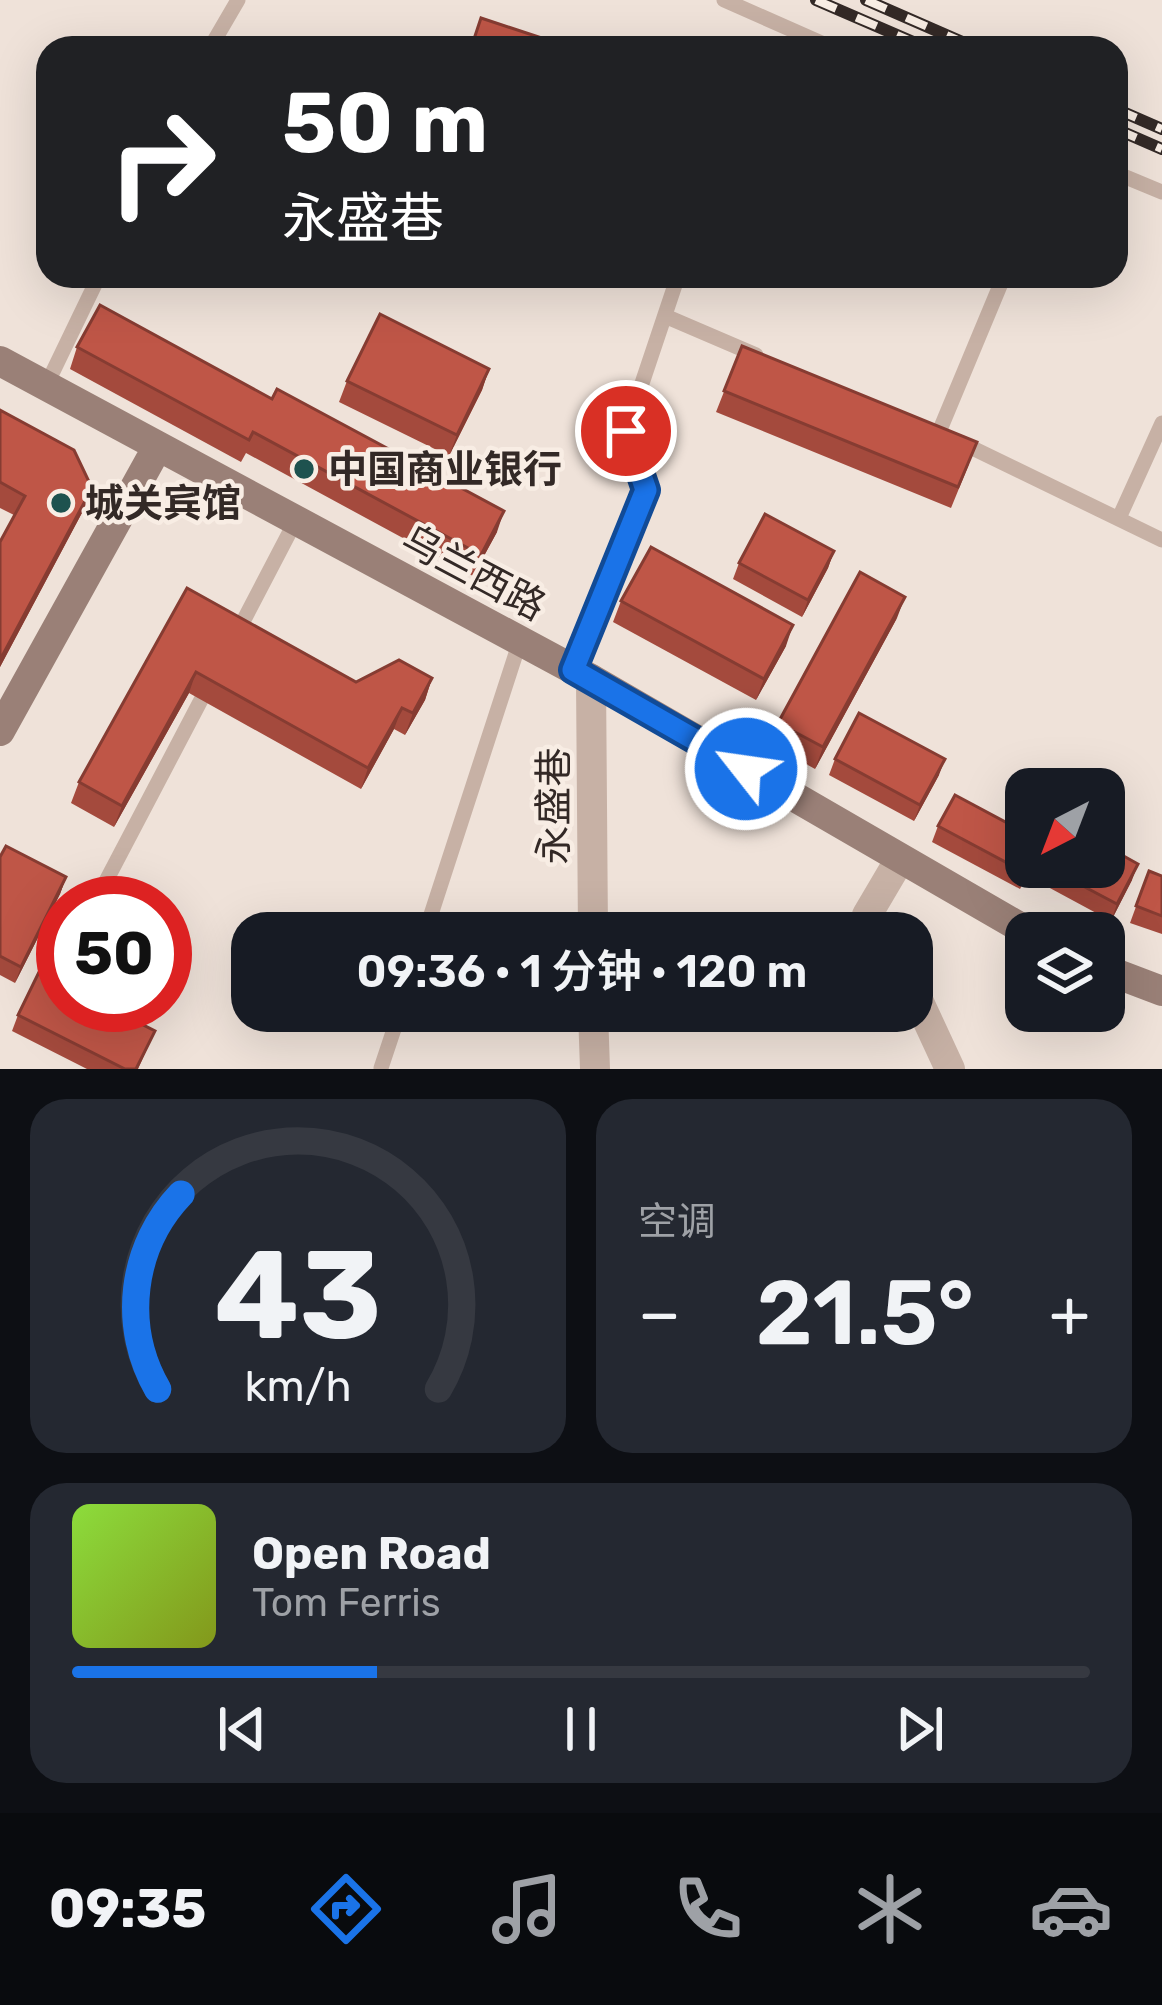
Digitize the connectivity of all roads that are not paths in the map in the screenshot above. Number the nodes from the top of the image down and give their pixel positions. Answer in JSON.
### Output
{"nodes":[{"id":1,"x":238,"y":0,"type":"edge"},
{"id":2,"x":724,"y":0,"type":"edge"},
{"id":3,"x":217,"y":36,"type":"edge"},
{"id":4,"x":805,"y":36,"type":"edge"},
{"id":5,"x":1128,"y":178,"type":"edge"},
{"id":6,"x":1162,"y":192,"type":"edge"},
{"id":7,"x":93,"y":288,"type":"edge"},
{"id":8,"x":674,"y":288,"type":"edge"},
{"id":9,"x":999,"y":288,"type":"edge"},
{"id":10,"x":665,"y":316,"type":"junction"},
{"id":11,"x":0,"y":361,"type":"edge"},
{"id":12,"x":770,"y":361,"type":"edge"},
{"id":13,"x":46,"y":386,"type":"junction"},
{"id":14,"x":917,"y":423,"type":"edge"},
{"id":15,"x":1162,"y":423,"type":"edge"},
{"id":16,"x":938,"y":432,"type":"junction"},
{"id":17,"x":158,"y":446,"type":"junction"},
{"id":18,"x":1119,"y":518,"type":"junction"},
{"id":19,"x":296,"y":520,"type":"junction"},
{"id":20,"x":1162,"y":540,"type":"edge"},
{"id":21,"x":234,"y":639,"type":"edge"},
{"id":22,"x":520,"y":641,"type":"junction"},
{"id":23,"x":582,"y":675,"type":"junction"},
{"id":24,"x":201,"y":700,"type":"edge"},
{"id":25,"x":0,"y":731,"type":"edge"},
{"id":26,"x":900,"y":859,"type":"junction"},
{"id":27,"x":109,"y":876,"type":"edge"},
{"id":28,"x":432,"y":912,"type":"edge"},
{"id":29,"x":592,"y":912,"type":"edge"},
{"id":30,"x":869,"y":912,"type":"edge"},
{"id":31,"x":1005,"y":919,"type":"edge"},
{"id":32,"x":1125,"y":977,"type":"edge"},
{"id":33,"x":1162,"y":991,"type":"edge"},
{"id":34,"x":393,"y":1032,"type":"edge"},
{"id":35,"x":594,"y":1032,"type":"edge"},
{"id":36,"x":933,"y":1032,"type":"edge"},
{"id":37,"x":381,"y":1067,"type":"edge"},
{"id":38,"x":595,"y":1069,"type":"edge"},
{"id":39,"x":950,"y":1069,"type":"edge"}],
"edges":[{"from":1,"to":3,"type":"lane"},
{"from":2,"to":4,"type":"lane"},
{"from":5,"to":6,"type":"lane"},
{"from":7,"to":13,"type":"lane"},
{"from":8,"to":10,"type":"lane","name":"永盛巷"},
{"from":9,"to":16,"type":"lane"},
{"from":10,"to":12,"type":"lane"},
{"from":10,"to":23,"type":"lane","name":"永盛巷"},
{"from":11,"to":13,"type":"main road","name":"乌兰西路"},
{"from":13,"to":17,"type":"main road","name":"乌兰西路"},
{"from":14,"to":16,"type":"lane"},
{"from":15,"to":18,"type":"lane"},
{"from":16,"to":18,"type":"lane"},
{"from":17,"to":19,"type":"main road","name":"乌兰西路"},
{"from":17,"to":25,"type":"main road"},
{"from":18,"to":20,"type":"lane"},
{"from":19,"to":21,"type":"lane"},
{"from":19,"to":22,"type":"main road","name":"乌兰西路"},
{"from":22,"to":23,"type":"main road","name":"乌兰西路"},
{"from":22,"to":28,"type":"lane"},
{"from":23,"to":26,"type":"main road","name":"乌兰西路"},
{"from":23,"to":29,"type":"street","name":"永盛巷"},
{"from":24,"to":27,"type":"lane"},
{"from":26,"to":30,"type":"street"},
{"from":26,"to":31,"type":"main road","name":"乌兰西路"},
{"from":32,"to":33,"type":"main road"},
{"from":34,"to":37,"type":"lane"},
{"from":35,"to":38,"type":"street"},
{"from":36,"to":39,"type":"street"}]}
